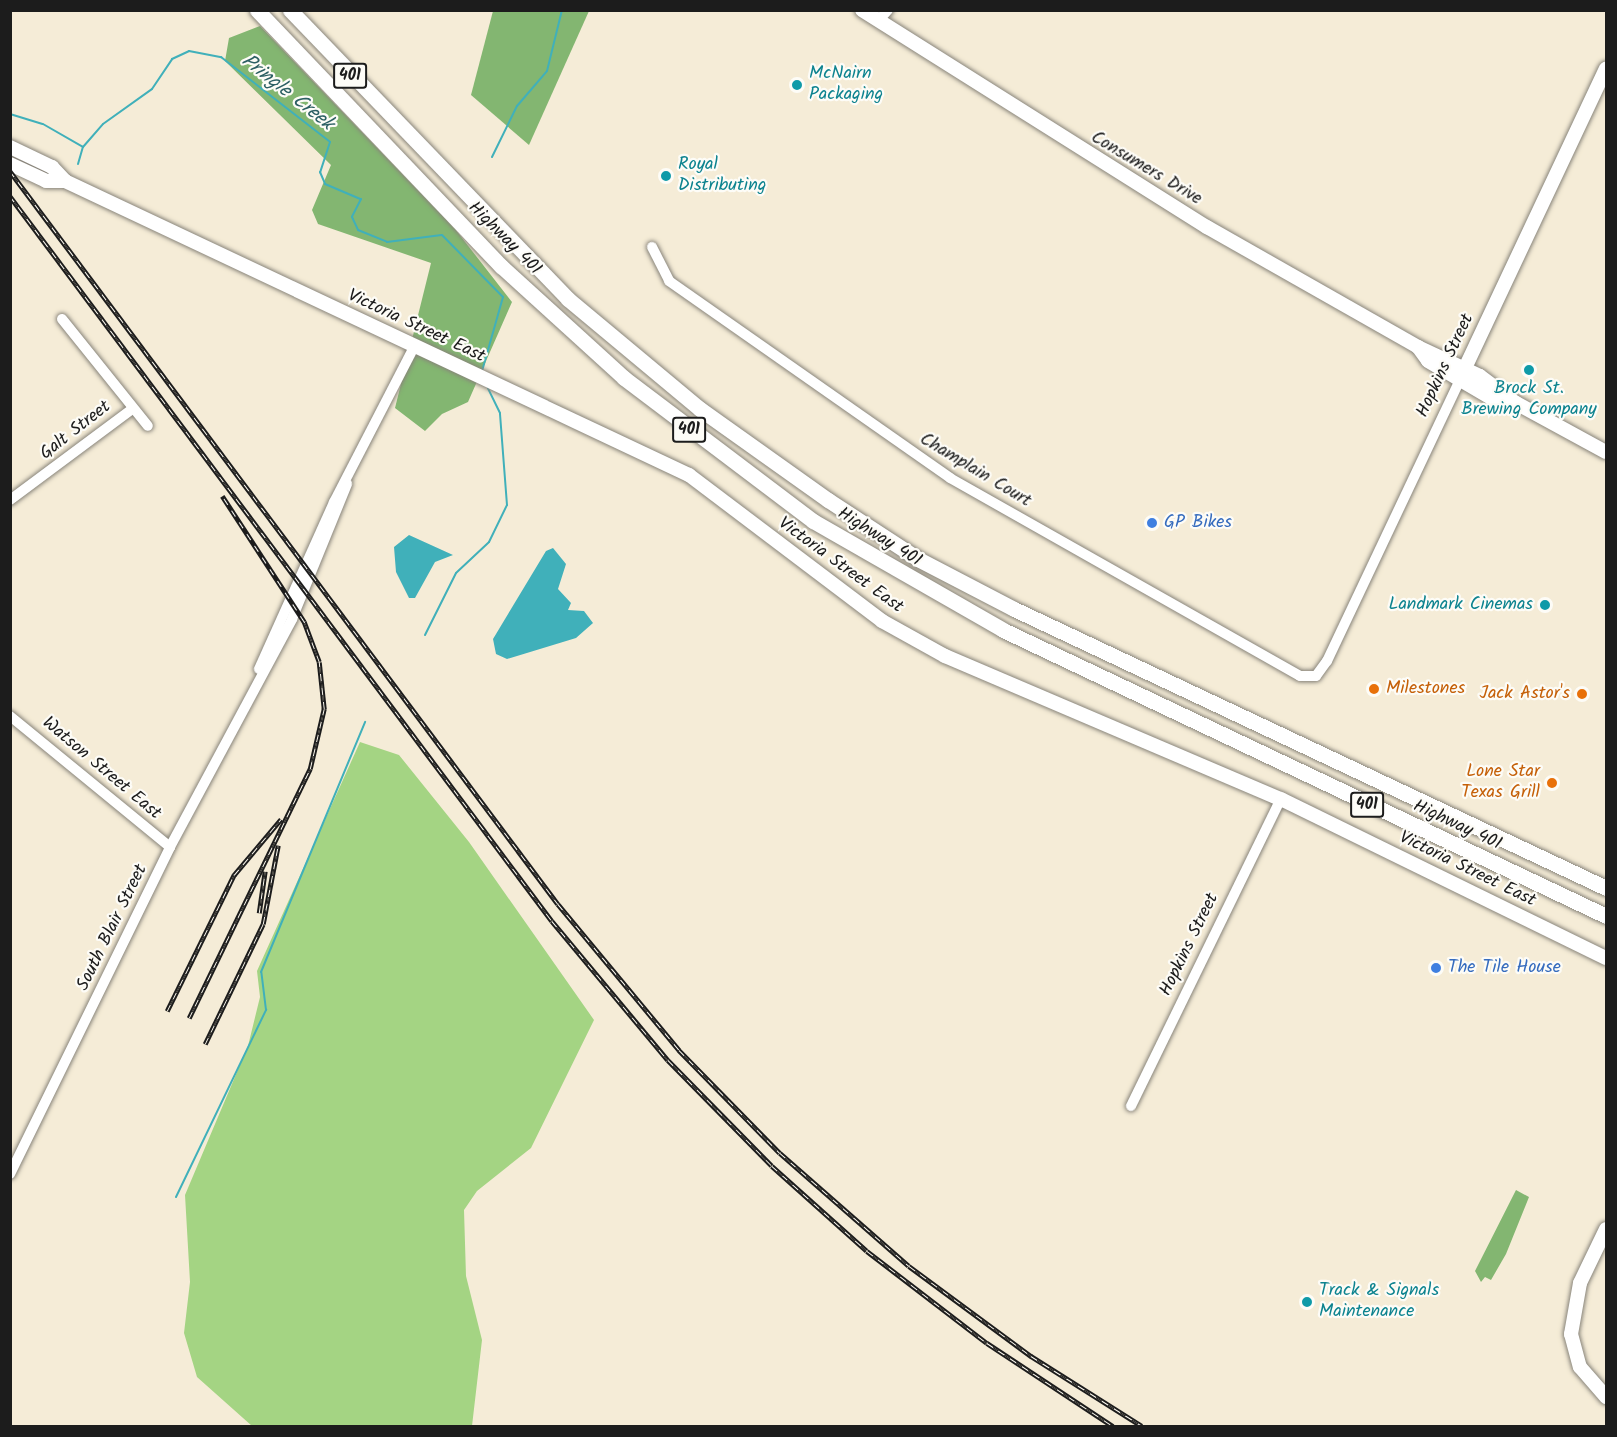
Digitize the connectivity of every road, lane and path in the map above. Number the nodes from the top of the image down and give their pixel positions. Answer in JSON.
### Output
{"nodes":[{"id":1,"x":257,"y":10,"type":"edge"},
{"id":2,"x":290,"y":10,"type":"edge"},
{"id":3,"x":862,"y":10,"type":"edge"},
{"id":4,"x":883,"y":16,"type":"edge"},
{"id":5,"x":1606,"y":69,"type":"edge"},
{"id":6,"x":10,"y":147,"type":"edge"},
{"id":7,"x":10,"y":164,"type":"edge"},
{"id":8,"x":65,"y":181,"type":"junction"},
{"id":9,"x":652,"y":247,"type":"dead end"},
{"id":10,"x":62,"y":319,"type":"dead end"},
{"id":11,"x":414,"y":346,"type":"junction"},
{"id":12,"x":1463,"y":374,"type":"junction"},
{"id":13,"x":132,"y":409,"type":"junction"},
{"id":14,"x":148,"y":426,"type":"dead end"},
{"id":15,"x":1606,"y":452,"type":"edge"},
{"id":16,"x":10,"y":500,"type":"edge"},
{"id":17,"x":1316,"y":676,"type":"joint"},
{"id":18,"x":10,"y":716,"type":"edge"},
{"id":19,"x":1281,"y":799,"type":"junction"},
{"id":20,"x":170,"y":847,"type":"junction"},
{"id":21,"x":1538,"y":885,"type":"junction"},
{"id":22,"x":1606,"y":887,"type":"edge"},
{"id":23,"x":1606,"y":916,"type":"edge"},
{"id":24,"x":1606,"y":923,"type":"edge"},
{"id":25,"x":1606,"y":958,"type":"edge"},
{"id":26,"x":1131,"y":1106,"type":"dead end"},
{"id":27,"x":10,"y":1174,"type":"edge"},
{"id":28,"x":1606,"y":1229,"type":"edge"},
{"id":29,"x":1606,"y":1396,"type":"edge"}],
"edges":[{"from":1,"to":21,"type":"highway","name":"Highway 401","number":"401"},
{"from":2,"to":22,"type":"highway","name":"Highway 401","number":"401"},
{"from":3,"to":4,"type":"main road","name":"Consumers Drive"},
{"from":4,"to":12,"type":"main road","name":"Consumers Drive"},
{"from":5,"to":12,"type":"main road","name":"Hopkins Street"},
{"from":6,"to":8,"type":"main road","name":"Victoria Street East"},
{"from":7,"to":8,"type":"main road","name":"Victoria Street East"},
{"from":8,"to":11,"type":"main road","name":"Victoria Street East"},
{"from":9,"to":17,"type":"street","name":"Champlain Court"},
{"from":10,"to":13,"type":"street"},
{"from":11,"to":19,"type":"main road","name":"Victoria Street East"},
{"from":11,"to":20,"type":"street","name":"South Blair Street"},
{"from":12,"to":15,"type":"main road","name":"Consumers Drive"},
{"from":12,"to":17,"type":"street","name":"Hopkins Street"},
{"from":13,"to":14,"type":"street"},
{"from":13,"to":16,"type":"street","name":"Galt Street"},
{"from":18,"to":20,"type":"street","name":"Watson Street East"},
{"from":19,"to":25,"type":"main road","name":"Victoria Street East"},
{"from":19,"to":26,"type":"street","name":"Hopkins Street"},
{"from":20,"to":27,"type":"street","name":"South Blair Street"},
{"from":21,"to":23,"type":"highway","name":"Highway 401","number":"401"},
{"from":21,"to":24,"type":"highway"},
{"from":28,"to":29,"type":"main road"}]}
